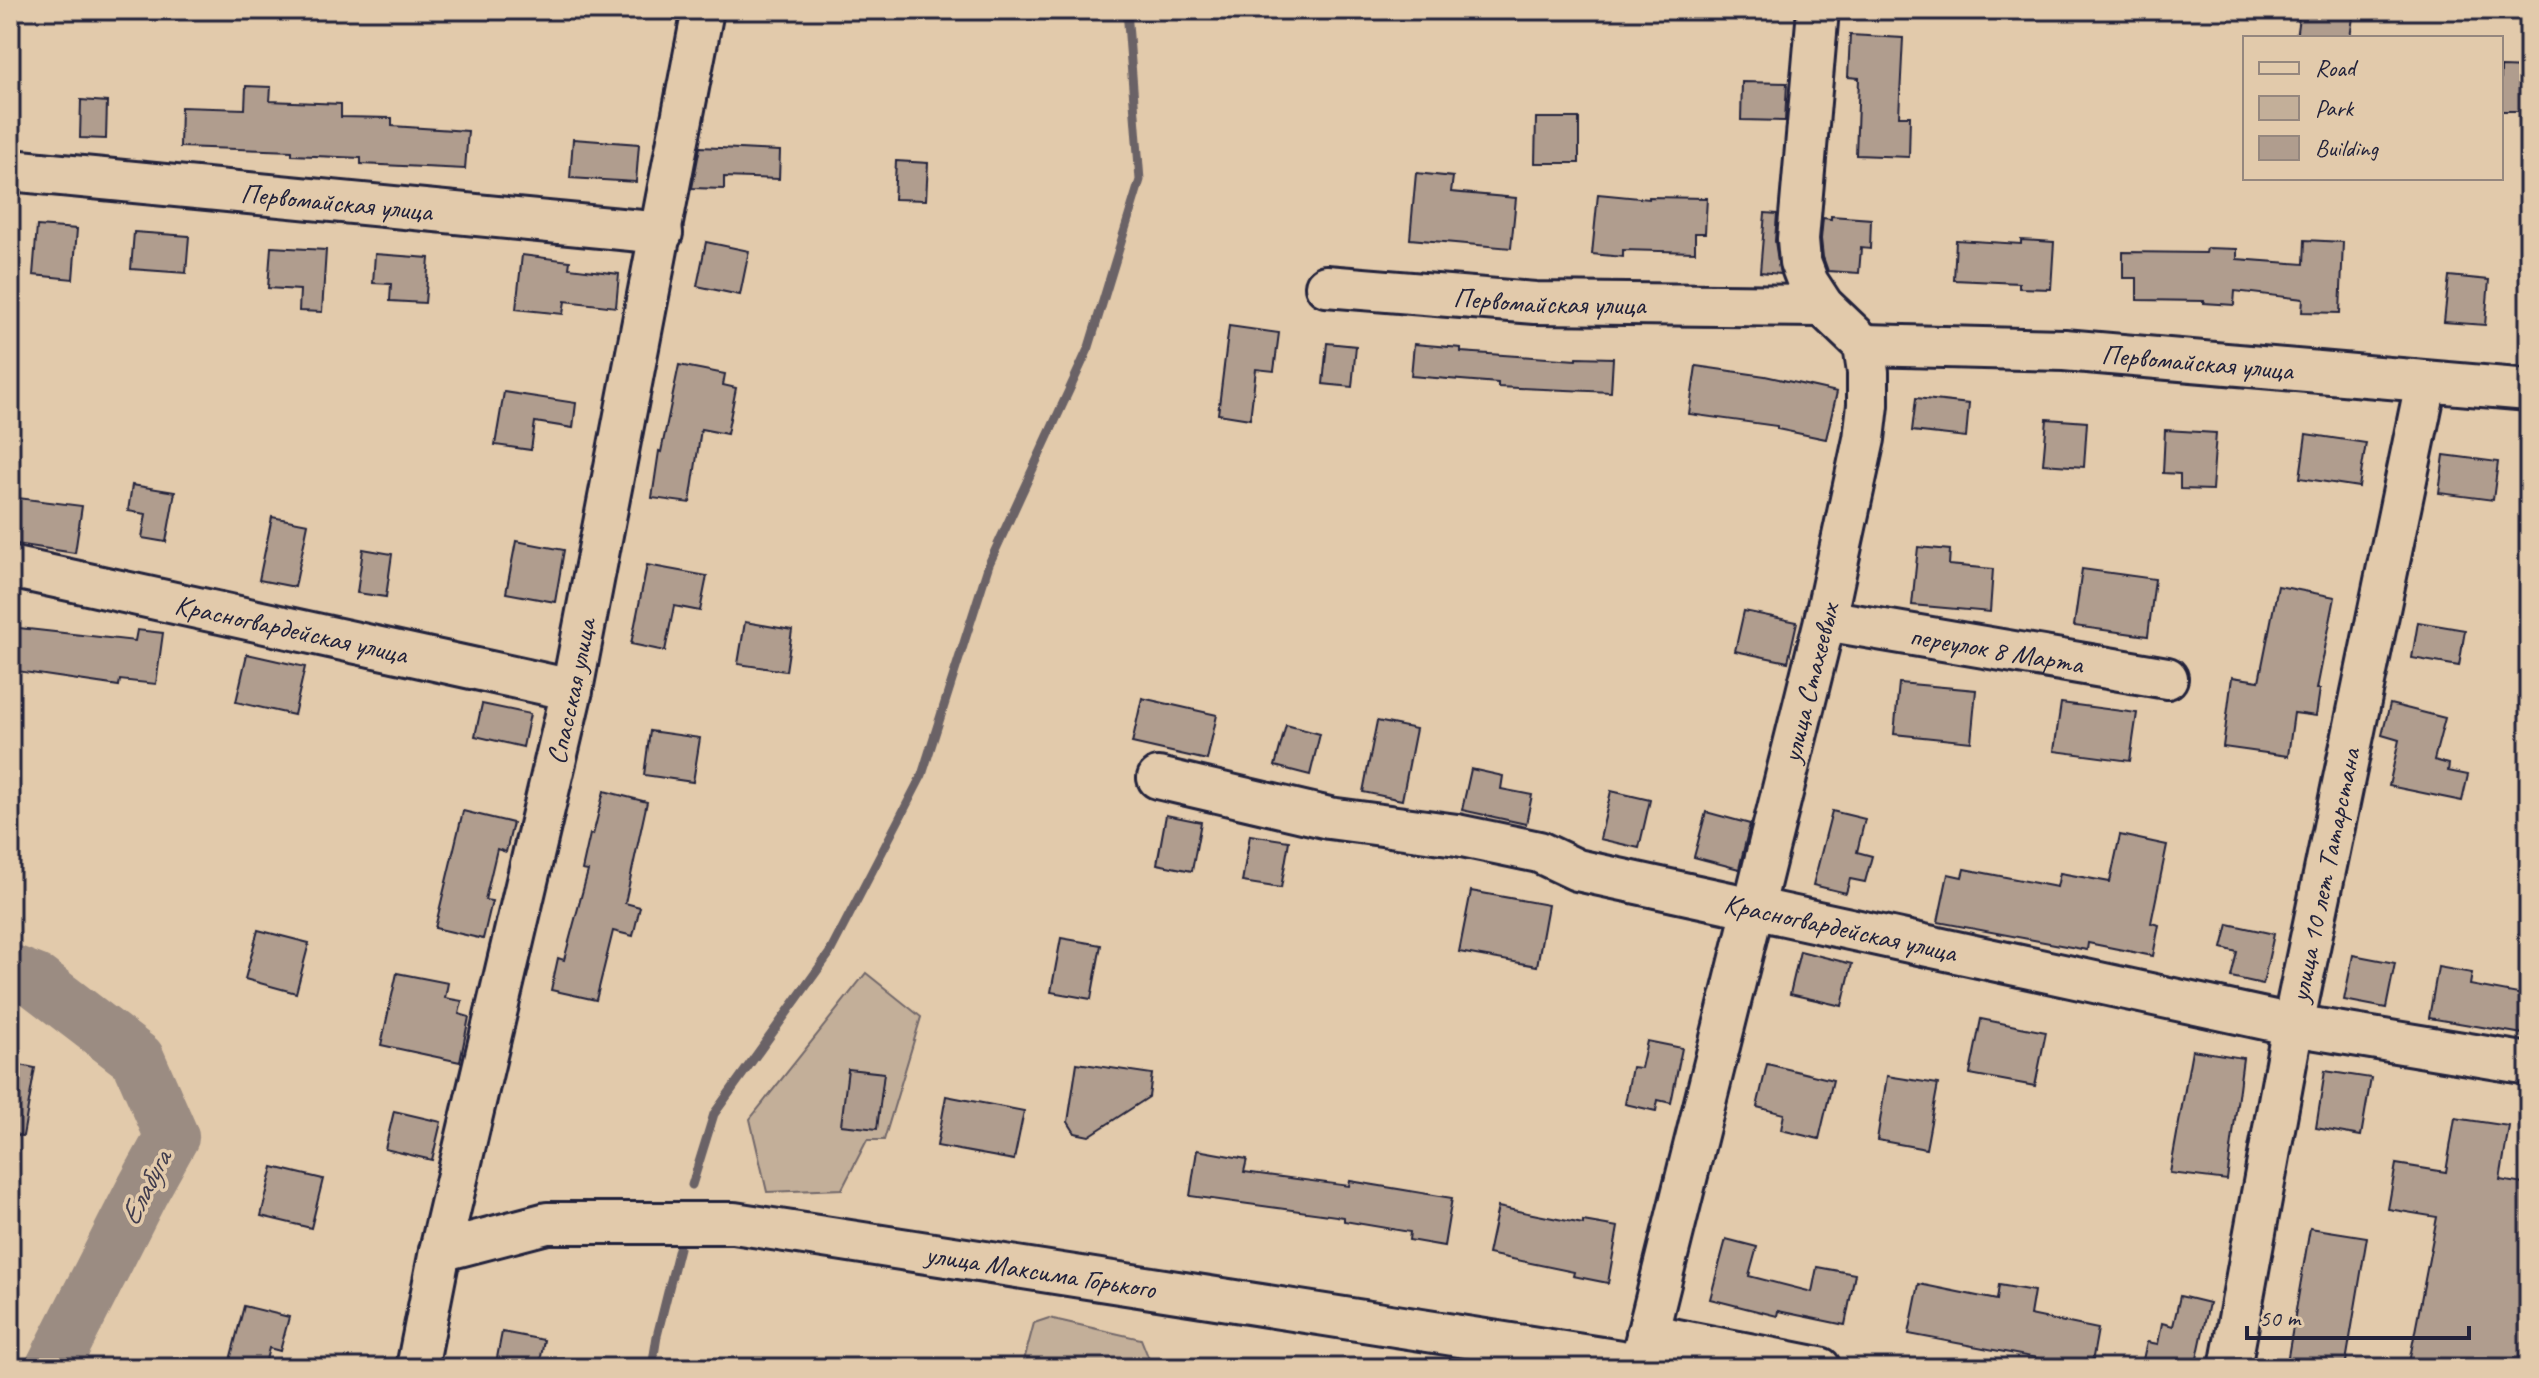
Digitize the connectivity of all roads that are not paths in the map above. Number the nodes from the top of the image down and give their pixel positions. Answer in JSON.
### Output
{"nodes":[{"id":1,"x":703,"y":10,"type":"edge"},
{"id":2,"x":1818,"y":10,"type":"edge"},
{"id":3,"x":10,"y":170,"type":"edge"},
{"id":4,"x":662,"y":233,"type":"junction"},
{"id":5,"x":1326,"y":286,"type":"dead end"},
{"id":6,"x":1823,"y":306,"type":"junction"},
{"id":7,"x":1864,"y":345,"type":"junction"},
{"id":8,"x":2426,"y":383,"type":"junction"},
{"id":9,"x":2529,"y":390,"type":"edge"},
{"id":10,"x":10,"y":567,"type":"edge"},
{"id":11,"x":1825,"y":620,"type":"junction"},
{"id":12,"x":2167,"y":678,"type":"dead end"},
{"id":13,"x":572,"y":690,"type":"junction"},
{"id":14,"x":1158,"y":778,"type":"dead end"},
{"id":15,"x":1755,"y":909,"type":"junction"},
{"id":16,"x":2293,"y":1025,"type":"junction"},
{"id":17,"x":2529,"y":1064,"type":"edge"},
{"id":18,"x":440,"y":1251,"type":"junction"},
{"id":19,"x":1642,"y":1355,"type":"edge"},
{"id":20,"x":417,"y":1368,"type":"edge"},
{"id":21,"x":1820,"y":1368,"type":"edge"},
{"id":22,"x":2230,"y":1368,"type":"edge"}],
"edges":[{"from":1,"to":4,"type":"street","name":"Спасская улица"},
{"from":2,"to":6,"type":"street"},
{"from":3,"to":4,"type":"street","name":"Первомайская улица"},
{"from":4,"to":13,"type":"street","name":"Спасская улица"},
{"from":5,"to":6,"type":"street","name":"Первомайская улица"},
{"from":6,"to":7,"type":"street"},
{"from":7,"to":8,"type":"street","name":"Первомайская улица"},
{"from":7,"to":11,"type":"street","name":"улица Стахеевых"},
{"from":8,"to":9,"type":"street","name":"Первомайская улица"},
{"from":8,"to":16,"type":"street","name":"улица 10 лет Татарстана"},
{"from":10,"to":13,"type":"street","name":"Красногвардейская улица"},
{"from":11,"to":12,"type":"street","name":"переулок 8 Марта"},
{"from":11,"to":15,"type":"street","name":"улица Стахеевых"},
{"from":13,"to":18,"type":"street","name":"Спасская улица"},
{"from":14,"to":15,"type":"street","name":"Красногвардейская улица"},
{"from":15,"to":16,"type":"street","name":"Красногвардейская улица"},
{"from":15,"to":19,"type":"street","name":"улица Стахеевых"},
{"from":16,"to":17,"type":"street","name":"Красногвардейская улица"},
{"from":16,"to":22,"type":"street","name":"улица 10 лет Татарстана"},
{"from":18,"to":19,"type":"street","name":"улица Максима Горького"},
{"from":18,"to":20,"type":"street","name":"Спасская улица"},
{"from":19,"to":21,"type":"street","name":"улица Максима Горького"}]}
